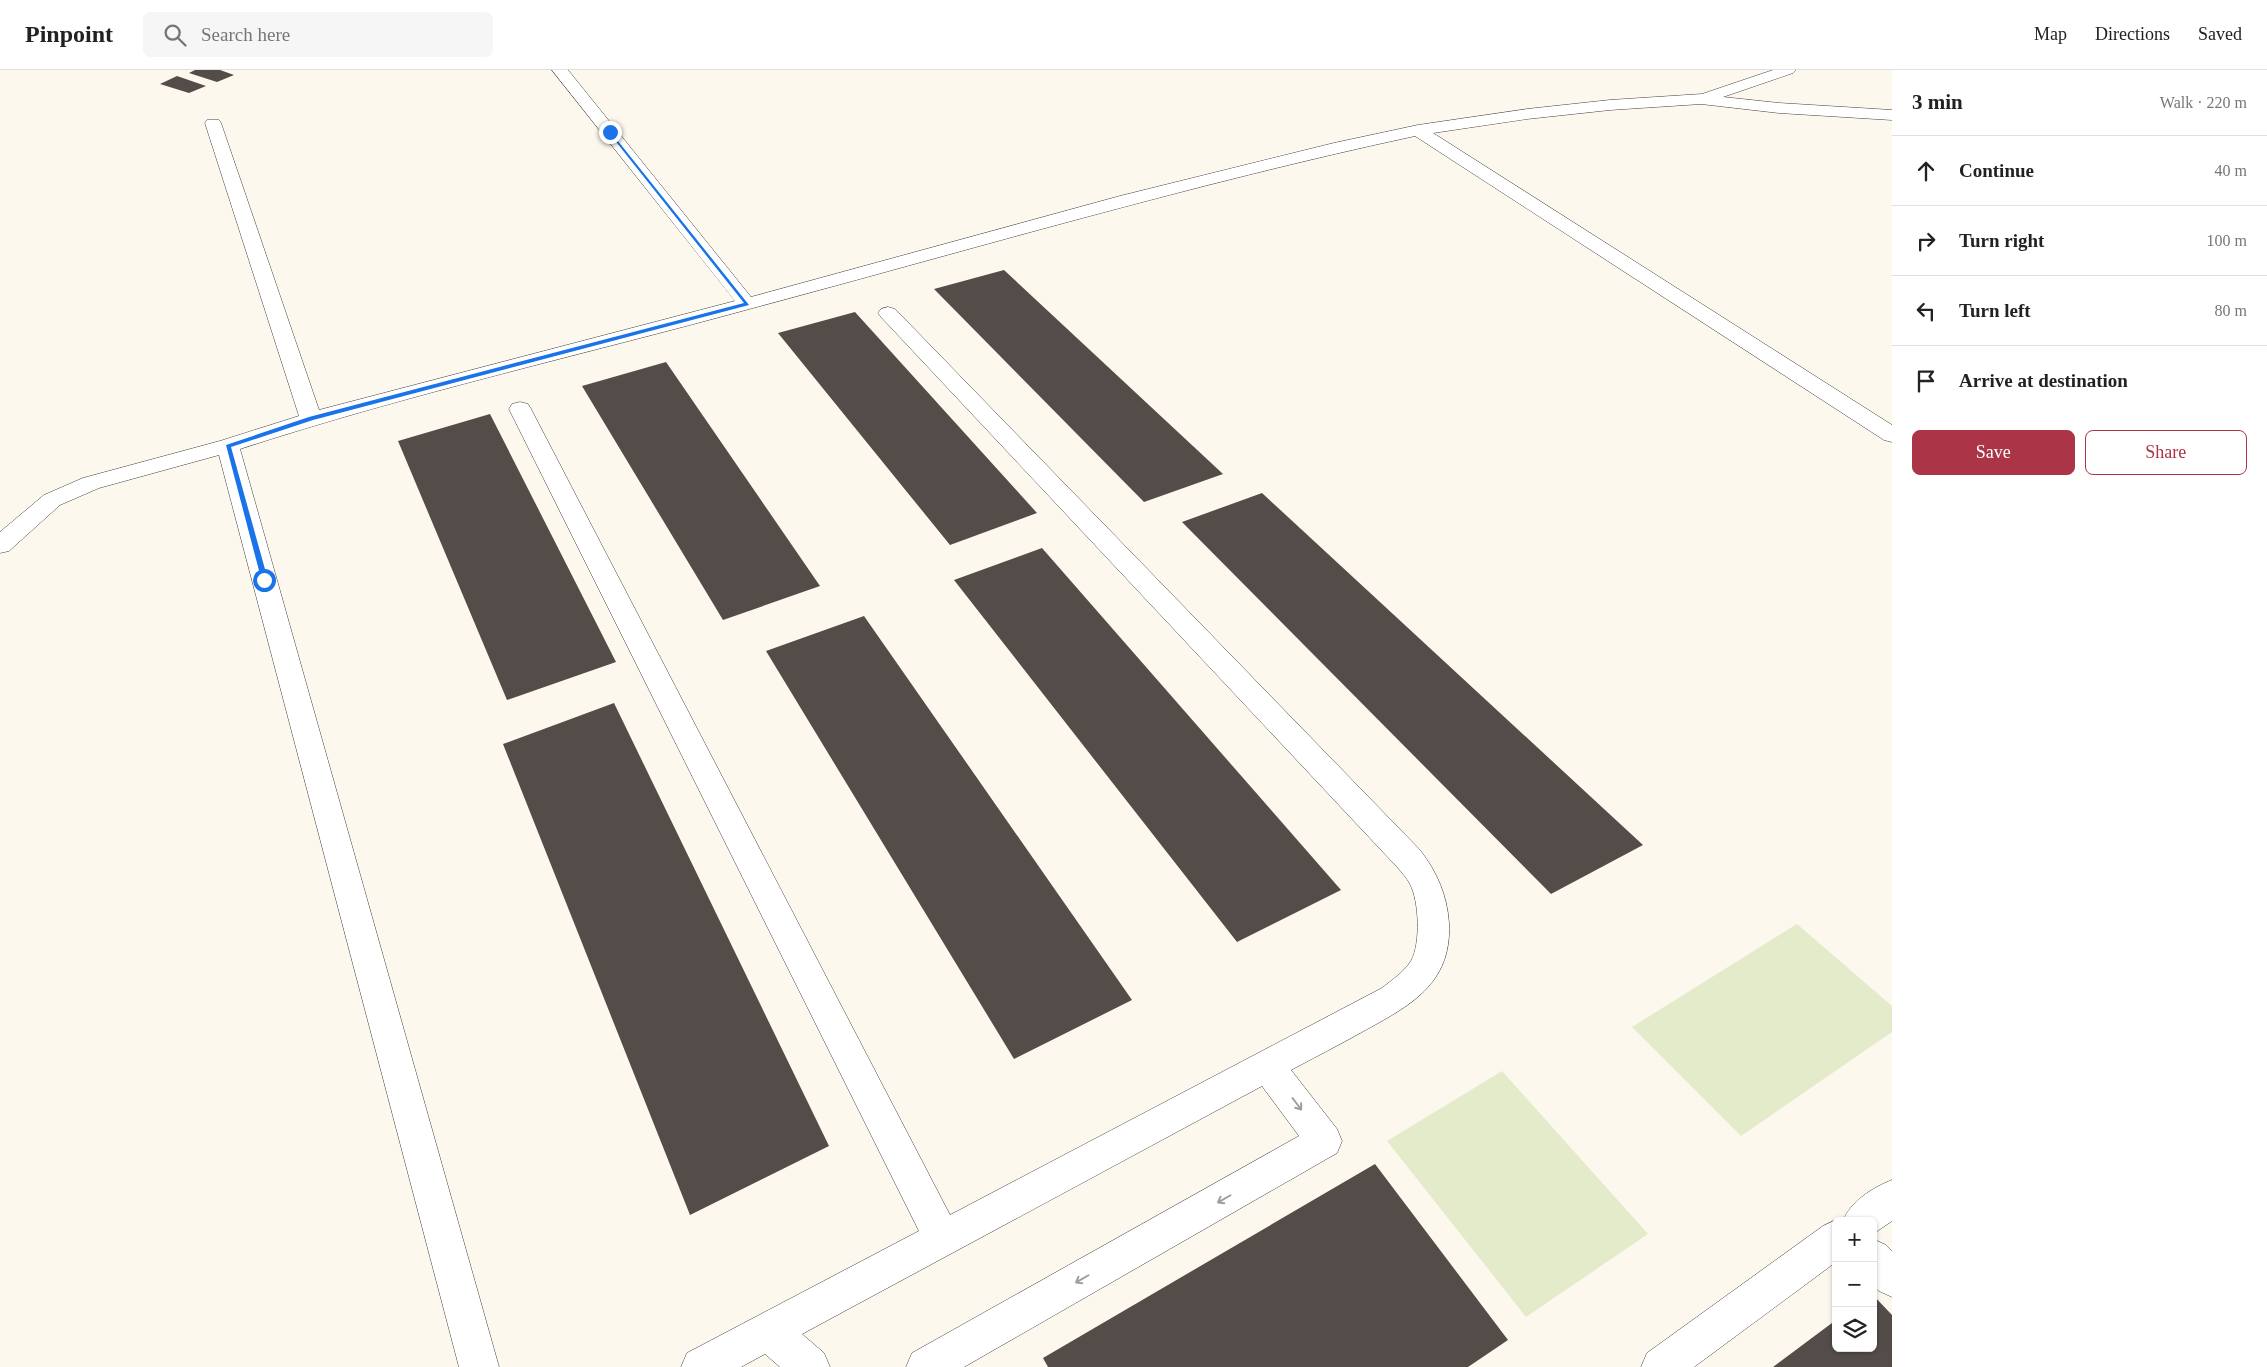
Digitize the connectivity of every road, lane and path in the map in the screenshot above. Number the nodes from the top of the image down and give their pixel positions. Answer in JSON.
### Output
{"nodes":[{"id":1,"x":560,"y":70,"type":"edge"},
{"id":2,"x":1788,"y":70,"type":"edge"},
{"id":3,"x":1701,"y":99,"type":"junction"},
{"id":4,"x":1892,"y":115,"type":"edge"},
{"id":5,"x":213,"y":123,"type":"dead end"},
{"id":6,"x":1418,"y":130,"type":"junction"},
{"id":7,"x":747,"y":304,"type":"junction"},
{"id":8,"x":888,"y":313,"type":"dead end"},
{"id":9,"x":520,"y":409,"type":"dead end"},
{"id":10,"x":311,"y":419,"type":"junction"},
{"id":11,"x":1892,"y":435,"type":"edge"},
{"id":12,"x":228,"y":446,"type":"junction"},
{"id":13,"x":0,"y":545,"type":"edge"},
{"id":14,"x":1267,"y":1065,"type":"junction"},
{"id":15,"x":1892,"y":1198,"type":"edge"},
{"id":16,"x":1866,"y":1217,"type":"edge"},
{"id":17,"x":942,"y":1238,"type":"junction"},
{"id":18,"x":1832,"y":1242,"type":"edge"},
{"id":19,"x":1877,"y":1262,"type":"edge"},
{"id":20,"x":1892,"y":1278,"type":"edge"},
{"id":21,"x":769,"y":1330,"type":"junction"},
{"id":22,"x":479,"y":1367,"type":"edge"},
{"id":23,"x":701,"y":1367,"type":"edge"},
{"id":24,"x":810,"y":1367,"type":"edge"},
{"id":25,"x":926,"y":1367,"type":"edge"},
{"id":26,"x":1661,"y":1367,"type":"edge"}],
"edges":[{"from":1,"to":7,"type":"street"},
{"from":2,"to":3,"type":"street"},
{"from":3,"to":4,"type":"street"},
{"from":3,"to":6,"type":"street"},
{"from":5,"to":10,"type":"street"},
{"from":6,"to":7,"type":"street"},
{"from":6,"to":11,"type":"street"},
{"from":7,"to":10,"type":"street"},
{"from":8,"to":14,"type":"street"},
{"from":9,"to":17,"type":"street"},
{"from":10,"to":12,"type":"street"},
{"from":12,"to":13,"type":"street"},
{"from":12,"to":22,"type":"street"},
{"from":14,"to":17,"type":"street"},
{"from":14,"to":25,"type":"street","one_way":true},
{"from":15,"to":16,"type":"street"},
{"from":17,"to":21,"type":"street"},
{"from":18,"to":26,"type":"street"},
{"from":19,"to":20,"type":"street"},
{"from":21,"to":23,"type":"street"},
{"from":21,"to":24,"type":"street"}]}
